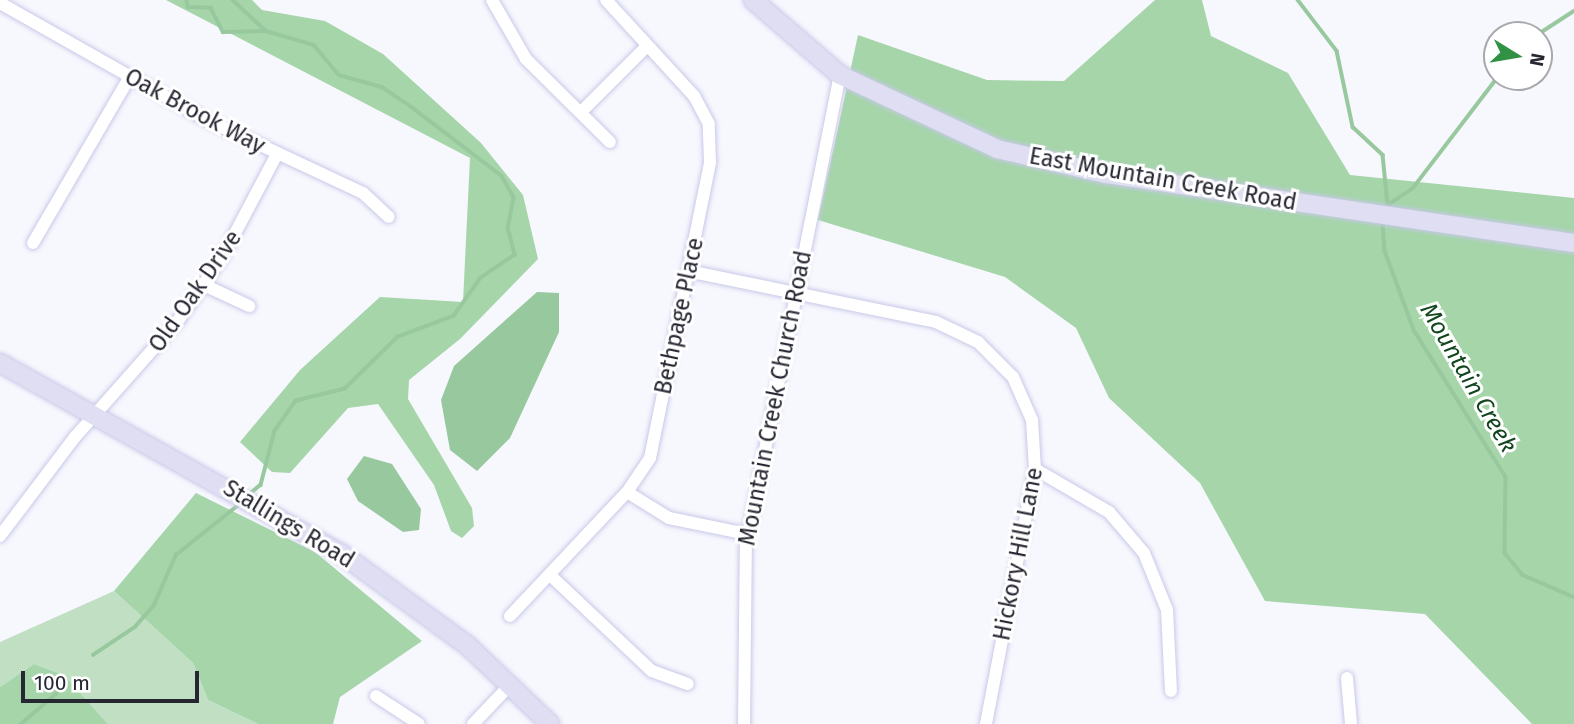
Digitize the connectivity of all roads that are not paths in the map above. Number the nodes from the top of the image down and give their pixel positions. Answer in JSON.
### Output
{"nodes":[{"id":1,"x":492,"y":0,"type":"edge"},
{"id":2,"x":606,"y":0,"type":"edge"},
{"id":3,"x":753,"y":0,"type":"edge"},
{"id":4,"x":0,"y":3,"type":"edge"},
{"id":5,"x":646,"y":47,"type":"junction"},
{"id":6,"x":840,"y":75,"type":"junction"},
{"id":7,"x":129,"y":78,"type":"junction"},
{"id":8,"x":582,"y":111,"type":"junction"},
{"id":9,"x":610,"y":142,"type":"dead end"},
{"id":10,"x":278,"y":155,"type":"junction"},
{"id":11,"x":389,"y":217,"type":"dead end"},
{"id":12,"x":33,"y":243,"type":"dead end"},
{"id":13,"x":1574,"y":243,"type":"edge"},
{"id":14,"x":688,"y":271,"type":"junction"},
{"id":15,"x":204,"y":285,"type":"junction"},
{"id":16,"x":795,"y":292,"type":"junction"},
{"id":17,"x":249,"y":306,"type":"dead end"},
{"id":18,"x":0,"y":363,"type":"edge"},
{"id":19,"x":96,"y":416,"type":"junction"},
{"id":20,"x":1035,"y":468,"type":"junction"},
{"id":21,"x":627,"y":492,"type":"junction"},
{"id":22,"x":747,"y":534,"type":"junction"},
{"id":23,"x":0,"y":536,"type":"edge"},
{"id":24,"x":550,"y":575,"type":"junction"},
{"id":25,"x":510,"y":616,"type":"dead end"},
{"id":26,"x":1347,"y":678,"type":"dead end"},
{"id":27,"x":511,"y":684,"type":"junction"},
{"id":28,"x":688,"y":684,"type":"dead end"},
{"id":29,"x":1171,"y":691,"type":"dead end"},
{"id":30,"x":376,"y":695,"type":"dead end"},
{"id":31,"x":419,"y":724,"type":"edge"},
{"id":32,"x":473,"y":724,"type":"edge"},
{"id":33,"x":551,"y":724,"type":"edge"},
{"id":34,"x":744,"y":724,"type":"edge"},
{"id":35,"x":986,"y":724,"type":"edge"},
{"id":36,"x":1351,"y":724,"type":"edge"}],
"edges":[{"from":1,"to":8,"type":"street"},
{"from":2,"to":5,"type":"street","name":"Bethpage Place"},
{"from":3,"to":6,"type":"main road","name":"East Mountain Creek Road"},
{"from":4,"to":7,"type":"street","name":"Oak Brook Way"},
{"from":5,"to":8,"type":"street"},
{"from":5,"to":14,"type":"street","name":"Bethpage Place"},
{"from":6,"to":13,"type":"main road","name":"East Mountain Creek Road"},
{"from":6,"to":16,"type":"street","name":"Mountain Creek Church Road"},
{"from":7,"to":10,"type":"street","name":"Oak Brook Way"},
{"from":7,"to":12,"type":"street"},
{"from":8,"to":9,"type":"street"},
{"from":10,"to":11,"type":"street","name":"Oak Brook Way"},
{"from":10,"to":15,"type":"street","name":"Old Oak Drive"},
{"from":14,"to":16,"type":"street","name":"Hickory Hill Lane"},
{"from":14,"to":21,"type":"street","name":"Bethpage Place"},
{"from":15,"to":17,"type":"street"},
{"from":15,"to":19,"type":"street","name":"Old Oak Drive"},
{"from":16,"to":20,"type":"street","name":"Hickory Hill Lane"},
{"from":16,"to":22,"type":"street","name":"Mountain Creek Church Road"},
{"from":18,"to":19,"type":"main road","name":"Stallings Road"},
{"from":19,"to":23,"type":"street","name":"Old Oak Drive"},
{"from":19,"to":27,"type":"main road","name":"Stallings Road"},
{"from":20,"to":29,"type":"street"},
{"from":20,"to":35,"type":"street","name":"Hickory Hill Lane"},
{"from":21,"to":22,"type":"street"},
{"from":21,"to":24,"type":"street","name":"Bethpage Place"},
{"from":22,"to":34,"type":"street","name":"Mountain Creek Church Road"},
{"from":24,"to":25,"type":"street","name":"Bethpage Place"},
{"from":24,"to":28,"type":"street"},
{"from":26,"to":36,"type":"street"},
{"from":27,"to":32,"type":"street"},
{"from":27,"to":33,"type":"main road","name":"Stallings Road"},
{"from":30,"to":31,"type":"street"}]}
